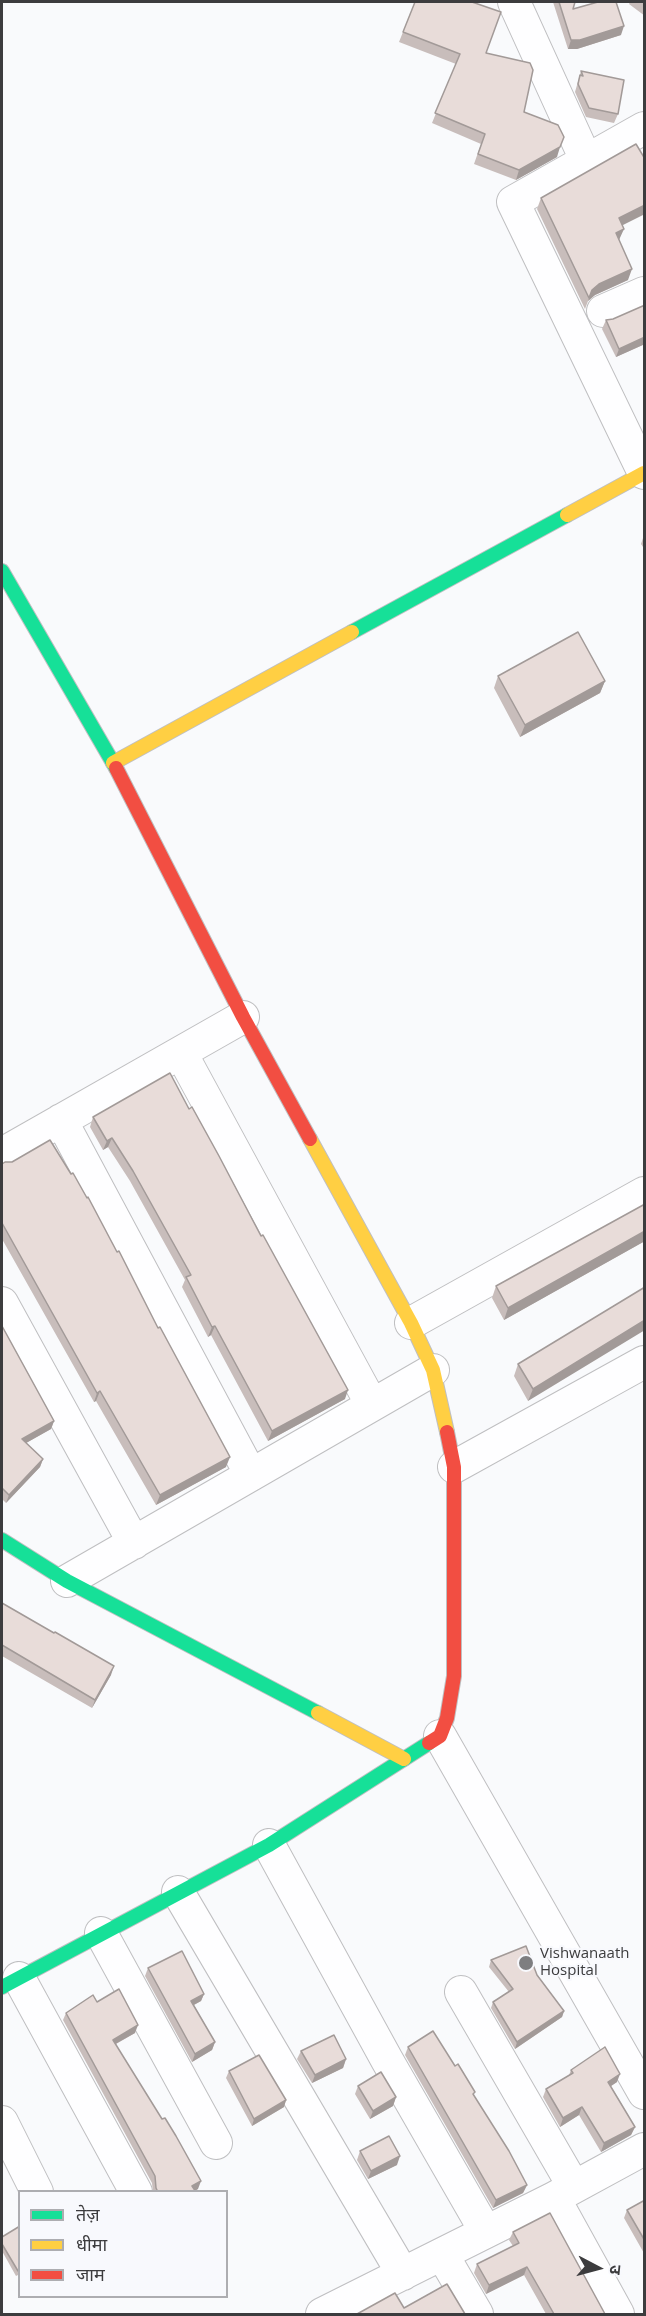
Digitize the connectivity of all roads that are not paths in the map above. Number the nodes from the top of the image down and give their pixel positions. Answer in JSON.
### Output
{"nodes":[{"id":1,"x":514,"y":2,"type":"edge"},
{"id":2,"x":645,"y":128,"type":"edge"},
{"id":3,"x":586,"y":160,"type":"junction"},
{"id":4,"x":645,"y":293,"type":"edge"},
{"id":5,"x":603,"y":312,"type":"dead end"},
{"id":6,"x":644,"y":473,"type":"edge"},
{"id":7,"x":2,"y":571,"type":"edge"},
{"id":8,"x":113,"y":763,"type":"junction"},
{"id":9,"x":243,"y":1017,"type":"junction"},
{"id":10,"x":181,"y":1053,"type":"junction"},
{"id":11,"x":61,"y":1120,"type":"junction"},
{"id":12,"x":2,"y":1154,"type":"edge"},
{"id":13,"x":645,"y":1193,"type":"edge"},
{"id":14,"x":2,"y":1304,"type":"edge"},
{"id":15,"x":411,"y":1323,"type":"junction"},
{"id":16,"x":643,"y":1365,"type":"edge"},
{"id":17,"x":433,"y":1370,"type":"junction"},
{"id":18,"x":372,"y":1405,"type":"junction"},
{"id":19,"x":454,"y":1467,"type":"junction"},
{"id":20,"x":251,"y":1475,"type":"junction"},
{"id":21,"x":2,"y":1540,"type":"edge"},
{"id":22,"x":134,"y":1543,"type":"junction"},
{"id":23,"x":67,"y":1581,"type":"junction"},
{"id":24,"x":440,"y":1736,"type":"junction"},
{"id":25,"x":404,"y":1759,"type":"junction"},
{"id":26,"x":269,"y":1845,"type":"junction"},
{"id":27,"x":178,"y":1892,"type":"junction"},
{"id":28,"x":101,"y":1933,"type":"junction"},
{"id":29,"x":10,"y":1982,"type":"edge"},
{"id":30,"x":461,"y":1992,"type":"dead end"},
{"id":31,"x":645,"y":2093,"type":"edge"},
{"id":32,"x":2,"y":2122,"type":"edge"},
{"id":33,"x":216,"y":2143,"type":"dead end"},
{"id":34,"x":645,"y":2149,"type":"edge"},
{"id":35,"x":36,"y":2190,"type":"edge"},
{"id":36,"x":135,"y":2190,"type":"edge"},
{"id":37,"x":564,"y":2192,"type":"junction"},
{"id":38,"x":486,"y":2232,"type":"junction"},
{"id":39,"x":442,"y":2254,"type":"junction"},
{"id":40,"x":403,"y":2274,"type":"junction"},
{"id":41,"x":322,"y":2314,"type":"edge"},
{"id":42,"x":477,"y":2314,"type":"edge"},
{"id":43,"x":618,"y":2314,"type":"edge"}],
"edges":[{"from":1,"to":3,"type":"street"},
{"from":2,"to":3,"type":"street"},
{"from":3,"to":6,"type":"street"},
{"from":4,"to":5,"type":"street"},
{"from":6,"to":8,"type":"street"},
{"from":7,"to":8,"type":"street"},
{"from":8,"to":9,"type":"street"},
{"from":9,"to":10,"type":"street"},
{"from":9,"to":15,"type":"street"},
{"from":10,"to":11,"type":"street"},
{"from":10,"to":18,"type":"street"},
{"from":11,"to":12,"type":"street"},
{"from":11,"to":20,"type":"street"},
{"from":13,"to":15,"type":"street"},
{"from":14,"to":22,"type":"street"},
{"from":15,"to":17,"type":"street"},
{"from":16,"to":19,"type":"street"},
{"from":17,"to":18,"type":"street"},
{"from":17,"to":19,"type":"street"},
{"from":18,"to":20,"type":"street"},
{"from":19,"to":24,"type":"street"},
{"from":20,"to":22,"type":"street"},
{"from":21,"to":23,"type":"street"},
{"from":22,"to":23,"type":"street"},
{"from":23,"to":25,"type":"street"},
{"from":24,"to":25,"type":"street"},
{"from":24,"to":31,"type":"street"},
{"from":25,"to":26,"type":"street"},
{"from":26,"to":27,"type":"street"},
{"from":26,"to":38,"type":"street"},
{"from":27,"to":28,"type":"street"},
{"from":27,"to":40,"type":"street"},
{"from":28,"to":29,"type":"street"},
{"from":28,"to":33,"type":"street"},
{"from":29,"to":36,"type":"street"},
{"from":30,"to":37,"type":"street"},
{"from":32,"to":35,"type":"street"},
{"from":34,"to":37,"type":"street"},
{"from":37,"to":38,"type":"street"},
{"from":37,"to":43,"type":"street"},
{"from":38,"to":39,"type":"street"},
{"from":39,"to":40,"type":"street"},
{"from":39,"to":42,"type":"street"},
{"from":40,"to":41,"type":"street"}]}
